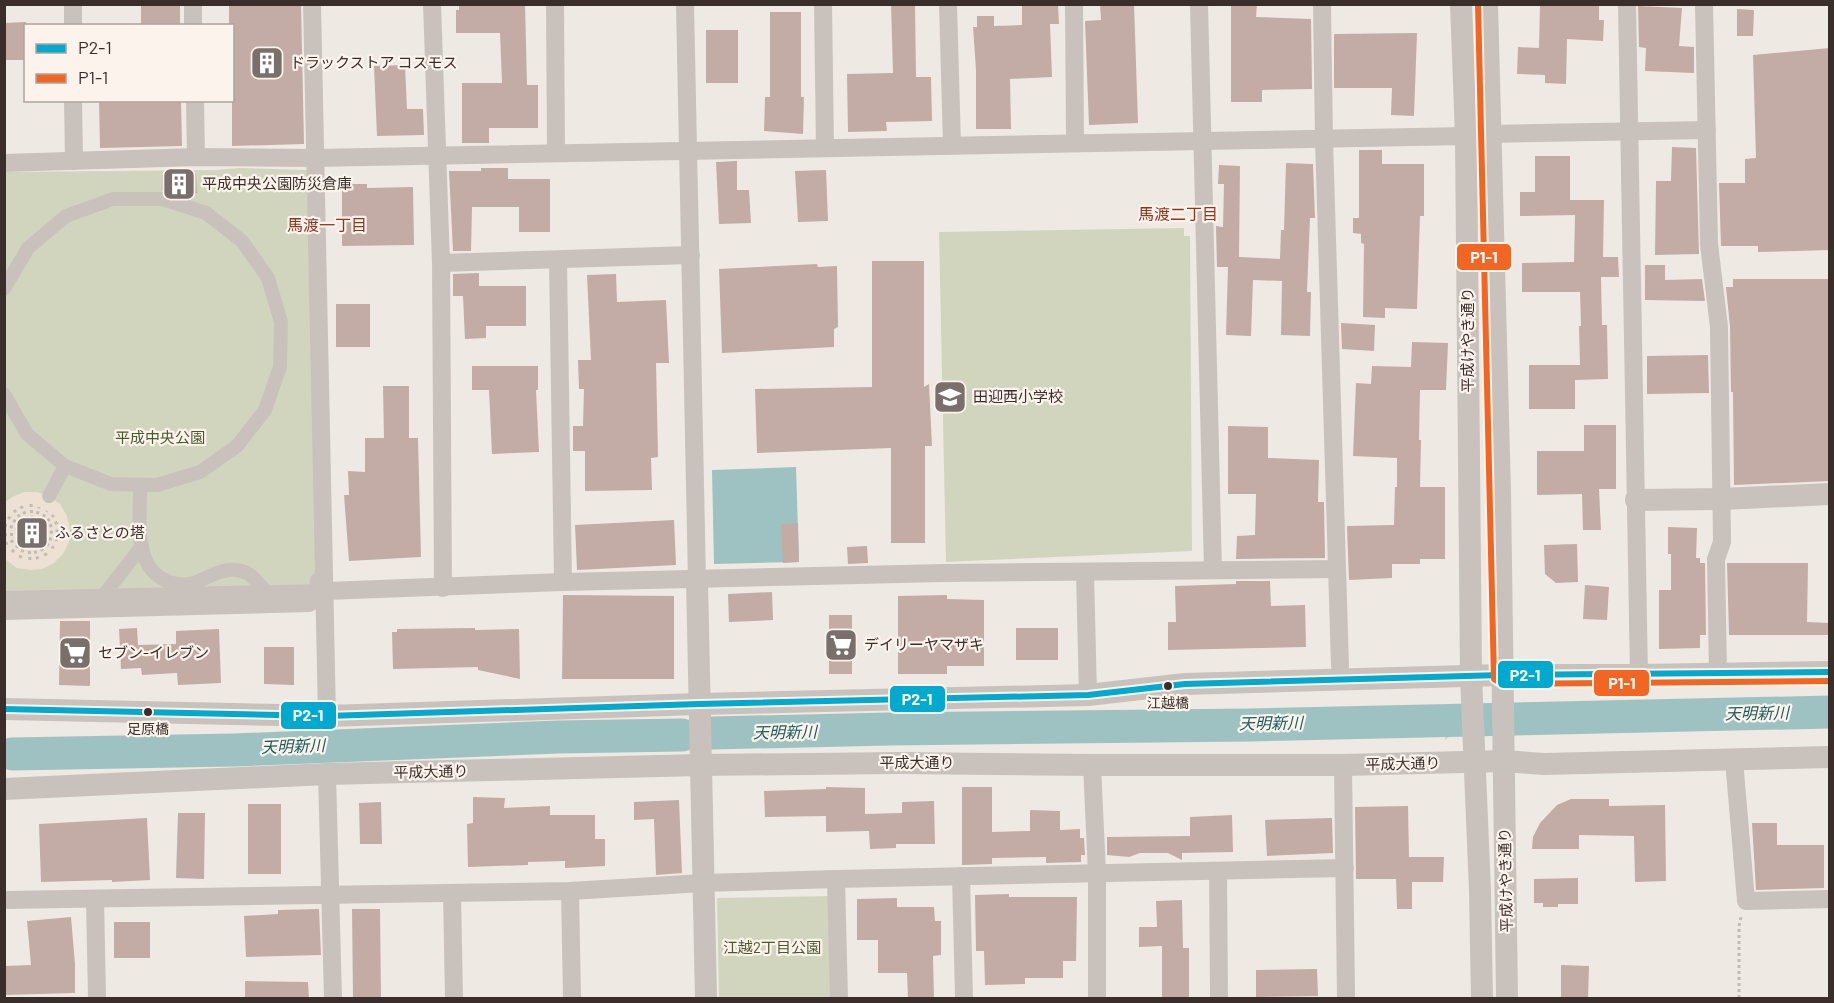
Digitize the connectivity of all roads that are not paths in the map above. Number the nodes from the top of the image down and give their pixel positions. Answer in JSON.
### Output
{"nodes":[{"id":1,"x":73,"y":4,"type":"edge"},
{"id":2,"x":193,"y":4,"type":"edge"},
{"id":3,"x":312,"y":4,"type":"edge"},
{"id":4,"x":432,"y":4,"type":"edge"},
{"id":5,"x":555,"y":4,"type":"edge"},
{"id":6,"x":685,"y":4,"type":"edge"},
{"id":7,"x":823,"y":4,"type":"edge"},
{"id":8,"x":948,"y":4,"type":"edge"},
{"id":9,"x":1074,"y":4,"type":"edge"},
{"id":10,"x":1199,"y":4,"type":"edge"},
{"id":11,"x":1322,"y":4,"type":"edge"},
{"id":12,"x":1461,"y":4,"type":"edge"},
{"id":13,"x":1487,"y":4,"type":"edge"},
{"id":14,"x":1627,"y":4,"type":"edge"},
{"id":15,"x":1704,"y":4,"type":"edge"},
{"id":16,"x":73,"y":24,"type":"edge"},
{"id":17,"x":193,"y":24,"type":"edge"},
{"id":18,"x":73,"y":102,"type":"edge"},
{"id":19,"x":195,"y":102,"type":"edge"},
{"id":20,"x":1707,"y":130,"type":"junction"},
{"id":21,"x":1629,"y":132,"type":"junction"},
{"id":22,"x":1489,"y":134,"type":"junction"},
{"id":23,"x":1466,"y":135,"type":"junction"},
{"id":24,"x":1202,"y":140,"type":"junction"},
{"id":25,"x":1324,"y":140,"type":"junction"},
{"id":26,"x":1075,"y":143,"type":"junction"},
{"id":27,"x":952,"y":146,"type":"junction"},
{"id":28,"x":825,"y":148,"type":"junction"},
{"id":29,"x":688,"y":150,"type":"junction"},
{"id":30,"x":556,"y":153,"type":"junction"},
{"id":31,"x":437,"y":156,"type":"junction"},
{"id":32,"x":196,"y":157,"type":"junction"},
{"id":33,"x":315,"y":158,"type":"junction"},
{"id":34,"x":74,"y":161,"type":"junction"},
{"id":35,"x":4,"y":163,"type":"edge"},
{"id":36,"x":691,"y":255,"type":"junction"},
{"id":37,"x":558,"y":260,"type":"junction"},
{"id":38,"x":441,"y":263,"type":"junction"},
{"id":39,"x":5,"y":286,"type":"edge"},
{"id":40,"x":4,"y":394,"type":"edge"},
{"id":41,"x":9,"y":418,"type":"edge"},
{"id":42,"x":65,"y":466,"type":"junction"},
{"id":43,"x":140,"y":485,"type":"junction"},
{"id":44,"x":1830,"y":494,"type":"edge"},
{"id":45,"x":49,"y":496,"type":"dead end"},
{"id":46,"x":1722,"y":499,"type":"junction"},
{"id":47,"x":1636,"y":500,"type":"junction"},
{"id":48,"x":142,"y":546,"type":"junction"},
{"id":49,"x":318,"y":569,"type":"dead end"},
{"id":50,"x":1337,"y":569,"type":"junction"},
{"id":51,"x":1213,"y":570,"type":"junction"},
{"id":52,"x":1085,"y":572,"type":"junction"},
{"id":53,"x":697,"y":580,"type":"junction"},
{"id":54,"x":563,"y":582,"type":"junction"},
{"id":55,"x":443,"y":588,"type":"junction"},
{"id":56,"x":326,"y":591,"type":"junction"},
{"id":57,"x":267,"y":592,"type":"junction"},
{"id":58,"x":104,"y":596,"type":"junction"},
{"id":59,"x":4,"y":598,"type":"edge"},
{"id":60,"x":4,"y":610,"type":"edge"},
{"id":61,"x":1340,"y":666,"type":"dead end"},
{"id":62,"x":1830,"y":672,"type":"edge"},
{"id":63,"x":1718,"y":674,"type":"junction"},
{"id":64,"x":1502,"y":675,"type":"junction"},
{"id":65,"x":1639,"y":675,"type":"junction"},
{"id":66,"x":1471,"y":676,"type":"junction"},
{"id":67,"x":1088,"y":695,"type":"junction"},
{"id":68,"x":4,"y":710,"type":"edge"},
{"id":69,"x":699,"y":710,"type":"junction"},
{"id":70,"x":327,"y":717,"type":"junction"},
{"id":71,"x":1830,"y":757,"type":"edge"},
{"id":72,"x":700,"y":759,"type":"junction"},
{"id":73,"x":1734,"y":760,"type":"junction"},
{"id":74,"x":1504,"y":761,"type":"junction"},
{"id":75,"x":1474,"y":762,"type":"junction"},
{"id":76,"x":1092,"y":765,"type":"junction"},
{"id":77,"x":1343,"y":765,"type":"junction"},
{"id":78,"x":327,"y":774,"type":"junction"},
{"id":79,"x":4,"y":789,"type":"edge"},
{"id":80,"x":1345,"y":868,"type":"junction"},
{"id":81,"x":1218,"y":871,"type":"junction"},
{"id":82,"x":1097,"y":873,"type":"junction"},
{"id":83,"x":961,"y":876,"type":"junction"},
{"id":84,"x":836,"y":879,"type":"junction"},
{"id":85,"x":703,"y":883,"type":"junction"},
{"id":86,"x":570,"y":891,"type":"junction"},
{"id":87,"x":452,"y":893,"type":"junction"},
{"id":88,"x":332,"y":896,"type":"junction"},
{"id":89,"x":95,"y":899,"type":"junction"},
{"id":90,"x":1830,"y":899,"type":"edge"},
{"id":91,"x":4,"y":900,"type":"edge"},
{"id":92,"x":97,"y":999,"type":"edge"},
{"id":93,"x":333,"y":999,"type":"edge"},
{"id":94,"x":454,"y":999,"type":"edge"},
{"id":95,"x":572,"y":999,"type":"edge"},
{"id":96,"x":706,"y":999,"type":"edge"},
{"id":97,"x":839,"y":999,"type":"edge"},
{"id":98,"x":964,"y":999,"type":"edge"},
{"id":99,"x":1097,"y":999,"type":"edge"},
{"id":100,"x":1220,"y":999,"type":"edge"},
{"id":101,"x":1346,"y":999,"type":"edge"},
{"id":102,"x":1482,"y":999,"type":"edge"},
{"id":103,"x":1507,"y":999,"type":"edge"}],
"edges":[{"from":1,"to":16,"type":"street"},
{"from":2,"to":17,"type":"street"},
{"from":3,"to":33,"type":"street"},
{"from":4,"to":31,"type":"street"},
{"from":5,"to":30,"type":"street"},
{"from":6,"to":29,"type":"street"},
{"from":7,"to":28,"type":"street"},
{"from":8,"to":27,"type":"street"},
{"from":9,"to":26,"type":"street"},
{"from":10,"to":24,"type":"street"},
{"from":11,"to":25,"type":"street"},
{"from":12,"to":23,"type":"street","name":"平成けやき通り"},
{"from":13,"to":22,"type":"street","name":"平成けやき通り"},
{"from":14,"to":21,"type":"street"},
{"from":15,"to":20,"type":"street"},
{"from":18,"to":34,"type":"street"},
{"from":19,"to":32,"type":"street"},
{"from":20,"to":21,"type":"street"},
{"from":20,"to":46,"type":"street"},
{"from":21,"to":22,"type":"street"},
{"from":21,"to":47,"type":"street"},
{"from":22,"to":64,"type":"street","name":"平成けやき通り"},
{"from":23,"to":25,"type":"street"},
{"from":23,"to":66,"type":"street","name":"平成けやき通り"},
{"from":24,"to":25,"type":"street"},
{"from":24,"to":26,"type":"street"},
{"from":24,"to":51,"type":"street"},
{"from":25,"to":50,"type":"street"},
{"from":26,"to":27,"type":"street"},
{"from":27,"to":28,"type":"street"},
{"from":28,"to":29,"type":"street"},
{"from":29,"to":30,"type":"street"},
{"from":29,"to":36,"type":"street"},
{"from":30,"to":31,"type":"street"},
{"from":31,"to":33,"type":"street"},
{"from":31,"to":38,"type":"street"},
{"from":32,"to":33,"type":"street"},
{"from":32,"to":34,"type":"street"},
{"from":33,"to":56,"type":"street"},
{"from":34,"to":35,"type":"street"},
{"from":36,"to":37,"type":"street"},
{"from":36,"to":53,"type":"street"},
{"from":37,"to":38,"type":"street"},
{"from":37,"to":54,"type":"street"},
{"from":38,"to":55,"type":"street"},
{"from":39,"to":43,"type":"street"},
{"from":40,"to":41,"type":"street"},
{"from":41,"to":42,"type":"street"},
{"from":42,"to":43,"type":"street"},
{"from":42,"to":45,"type":"street"},
{"from":43,"to":48,"type":"street"},
{"from":44,"to":46,"type":"street"},
{"from":46,"to":47,"type":"street"},
{"from":46,"to":63,"type":"street"},
{"from":47,"to":65,"type":"street"},
{"from":48,"to":57,"type":"street"},
{"from":48,"to":58,"type":"street"},
{"from":49,"to":57,"type":"street"},
{"from":50,"to":51,"type":"street"},
{"from":50,"to":61,"type":"street"},
{"from":51,"to":52,"type":"street"},
{"from":52,"to":53,"type":"street"},
{"from":52,"to":67,"type":"street"},
{"from":53,"to":54,"type":"street"},
{"from":53,"to":69,"type":"street"},
{"from":54,"to":55,"type":"street"},
{"from":55,"to":56,"type":"street"},
{"from":56,"to":60,"type":"street"},
{"from":56,"to":70,"type":"street"},
{"from":57,"to":58,"type":"street"},
{"from":58,"to":59,"type":"street"},
{"from":62,"to":63,"type":"street"},
{"from":63,"to":65,"type":"street"},
{"from":64,"to":65,"type":"street"},
{"from":64,"to":66,"type":"street"},
{"from":64,"to":74,"type":"street","name":"平成けやき通り"},
{"from":66,"to":67,"type":"street"},
{"from":66,"to":75,"type":"street","name":"平成けやき通り"},
{"from":67,"to":69,"type":"street"},
{"from":68,"to":70,"type":"street"},
{"from":69,"to":70,"type":"street"},
{"from":69,"to":72,"type":"street"},
{"from":71,"to":73,"type":"street","name":"平成大通り"},
{"from":72,"to":76,"type":"street","name":"平成大通り"},
{"from":72,"to":78,"type":"street","name":"平成大通り"},
{"from":72,"to":85,"type":"street"},
{"from":73,"to":74,"type":"street","name":"平成大通り"},
{"from":73,"to":90,"type":"street"},
{"from":74,"to":75,"type":"street","name":"平成大通り"},
{"from":74,"to":103,"type":"street","name":"平成けやき通り"},
{"from":75,"to":77,"type":"street","name":"平成大通り"},
{"from":75,"to":102,"type":"street","name":"平成けやき通り"},
{"from":76,"to":77,"type":"street","name":"平成大通り"},
{"from":76,"to":82,"type":"street"},
{"from":77,"to":80,"type":"street"},
{"from":78,"to":79,"type":"street","name":"平成大通り"},
{"from":78,"to":88,"type":"street"},
{"from":80,"to":81,"type":"street"},
{"from":80,"to":101,"type":"street"},
{"from":81,"to":82,"type":"street"},
{"from":81,"to":100,"type":"street"},
{"from":82,"to":83,"type":"street"},
{"from":82,"to":99,"type":"street"},
{"from":83,"to":84,"type":"street"},
{"from":83,"to":98,"type":"street"},
{"from":84,"to":85,"type":"street"},
{"from":84,"to":97,"type":"street"},
{"from":85,"to":86,"type":"street"},
{"from":85,"to":96,"type":"street"},
{"from":86,"to":87,"type":"street"},
{"from":86,"to":95,"type":"street"},
{"from":87,"to":88,"type":"street"},
{"from":87,"to":94,"type":"street"},
{"from":88,"to":89,"type":"street"},
{"from":88,"to":93,"type":"street"},
{"from":89,"to":91,"type":"street"},
{"from":89,"to":92,"type":"street"}]}
